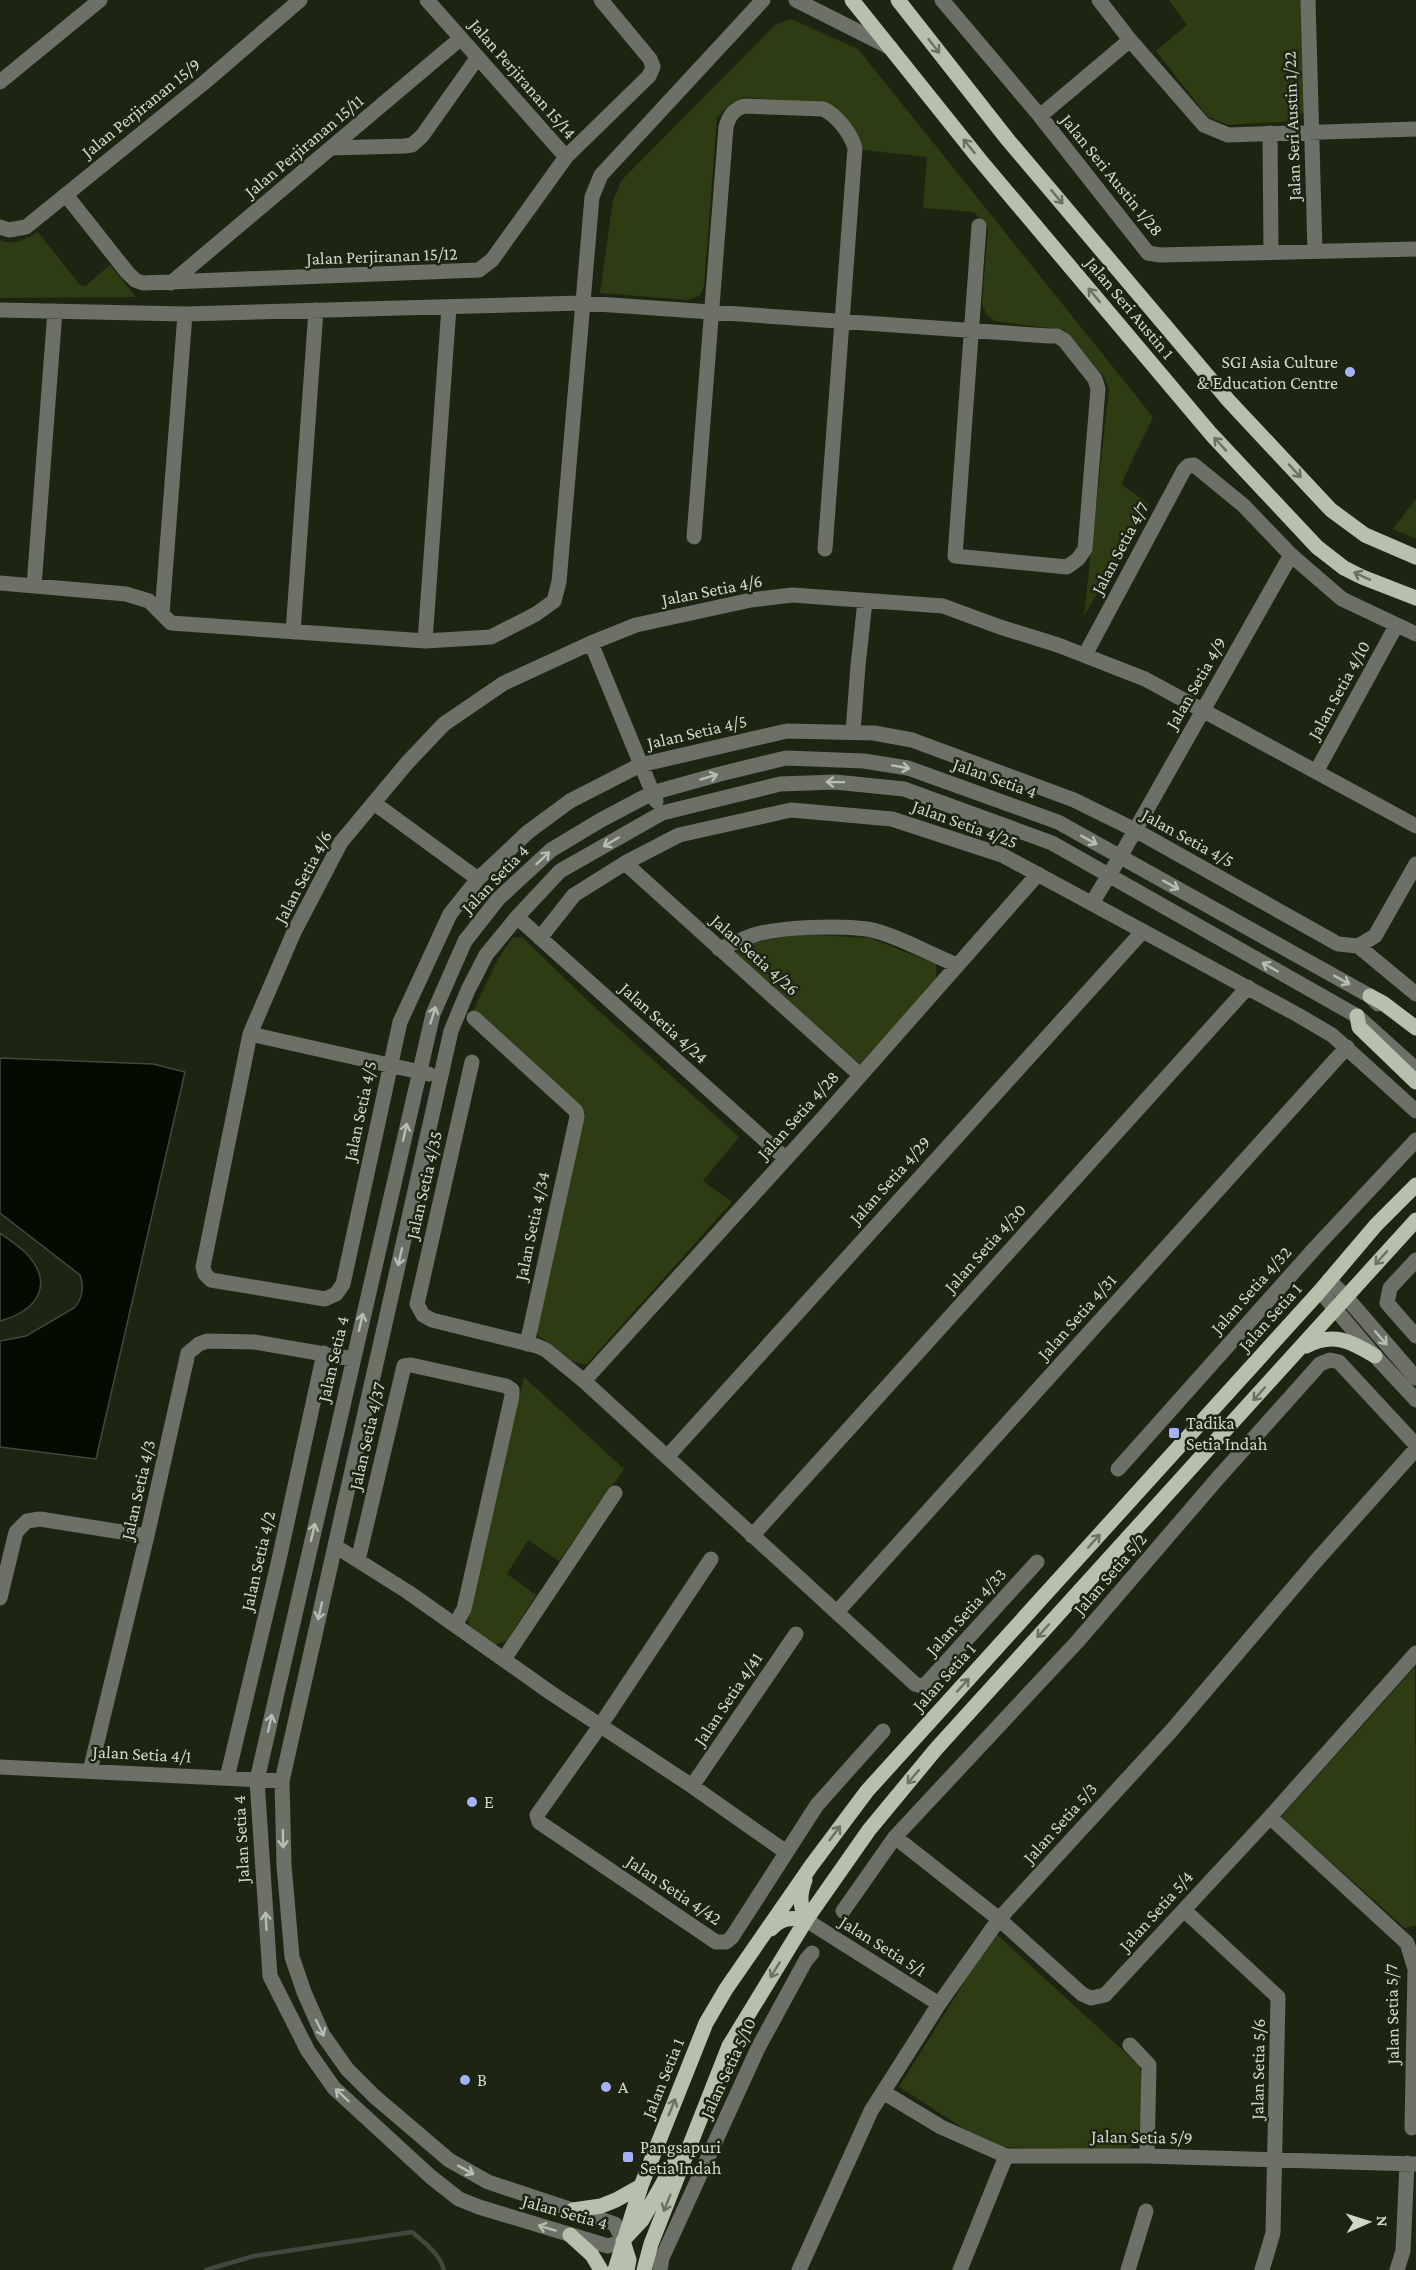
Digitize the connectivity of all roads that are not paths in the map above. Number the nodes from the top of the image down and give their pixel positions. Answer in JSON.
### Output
{"nodes":[{"id":1,"x":100,"y":0,"type":"edge"},
{"id":2,"x":300,"y":0,"type":"edge"},
{"id":3,"x":427,"y":0,"type":"edge"},
{"id":4,"x":601,"y":0,"type":"edge"},
{"id":5,"x":763,"y":0,"type":"edge"},
{"id":6,"x":796,"y":0,"type":"edge"},
{"id":7,"x":852,"y":0,"type":"edge"},
{"id":8,"x":898,"y":0,"type":"edge"},
{"id":9,"x":942,"y":0,"type":"edge"},
{"id":10,"x":1099,"y":0,"type":"edge"},
{"id":11,"x":1308,"y":0,"type":"edge"},
{"id":12,"x":461,"y":38,"type":"junction"},
{"id":13,"x":1130,"y":40,"type":"junction"},
{"id":14,"x":891,"y":48,"type":"junction"},
{"id":15,"x":478,"y":57,"type":"junction"},
{"id":16,"x":0,"y":82,"type":"edge"},
{"id":17,"x":1040,"y":116,"type":"junction"},
{"id":18,"x":1416,"y":129,"type":"edge"},
{"id":19,"x":1312,"y":132,"type":"junction"},
{"id":20,"x":1270,"y":133,"type":"junction"},
{"id":21,"x":332,"y":148,"type":"junction"},
{"id":22,"x":566,"y":157,"type":"junction"},
{"id":23,"x":66,"y":195,"type":"junction"},
{"id":24,"x":979,"y":226,"type":"dead end"},
{"id":25,"x":0,"y":227,"type":"edge"},
{"id":26,"x":1416,"y":249,"type":"edge"},
{"id":27,"x":1315,"y":251,"type":"junction"},
{"id":28,"x":1271,"y":252,"type":"junction"},
{"id":29,"x":171,"y":283,"type":"junction"},
{"id":30,"x":583,"y":303,"type":"junction"},
{"id":31,"x":449,"y":307,"type":"junction"},
{"id":32,"x":0,"y":310,"type":"edge"},
{"id":33,"x":316,"y":310,"type":"junction"},
{"id":34,"x":710,"y":311,"type":"junction"},
{"id":35,"x":55,"y":312,"type":"junction"},
{"id":36,"x":185,"y":314,"type":"junction"},
{"id":37,"x":842,"y":320,"type":"junction"},
{"id":38,"x":972,"y":330,"type":"junction"},
{"id":39,"x":694,"y":537,"type":"dead end"},
{"id":40,"x":825,"y":549,"type":"dead end"},
{"id":41,"x":1291,"y":555,"type":"junction"},
{"id":42,"x":1416,"y":557,"type":"edge"},
{"id":43,"x":0,"y":583,"type":"edge"},
{"id":44,"x":34,"y":586,"type":"junction"},
{"id":45,"x":1416,"y":598,"type":"edge"},
{"id":46,"x":865,"y":601,"type":"junction"},
{"id":47,"x":162,"y":614,"type":"junction"},
{"id":48,"x":1396,"y":626,"type":"junction"},
{"id":49,"x":293,"y":632,"type":"junction"},
{"id":50,"x":1416,"y":634,"type":"edge"},
{"id":51,"x":425,"y":641,"type":"junction"},
{"id":52,"x":591,"y":643,"type":"junction"},
{"id":53,"x":1085,"y":655,"type":"junction"},
{"id":54,"x":1203,"y":712,"type":"junction"},
{"id":55,"x":854,"y":732,"type":"junction"},
{"id":56,"x":640,"y":765,"type":"junction"},
{"id":57,"x":1316,"y":772,"type":"junction"},
{"id":58,"x":652,"y":793,"type":"junction"},
{"id":59,"x":374,"y":803,"type":"junction"},
{"id":60,"x":662,"y":813,"type":"junction"},
{"id":61,"x":1416,"y":826,"type":"edge"},
{"id":62,"x":1135,"y":830,"type":"junction"},
{"id":63,"x":1120,"y":857,"type":"junction"},
{"id":64,"x":626,"y":863,"type":"junction"},
{"id":65,"x":1416,"y":864,"type":"edge"},
{"id":66,"x":1038,"y":874,"type":"junction"},
{"id":67,"x":1109,"y":876,"type":"junction"},
{"id":68,"x":478,"y":879,"type":"junction"},
{"id":69,"x":1092,"y":903,"type":"junction"},
{"id":70,"x":517,"y":917,"type":"junction"},
{"id":71,"x":1143,"y":931,"type":"junction"},
{"id":72,"x":540,"y":938,"type":"junction"},
{"id":73,"x":1358,"y":946,"type":"junction"},
{"id":74,"x":719,"y":950,"type":"junction"},
{"id":75,"x":957,"y":965,"type":"junction"},
{"id":76,"x":1248,"y":987,"type":"junction"},
{"id":77,"x":1416,"y":994,"type":"edge"},
{"id":78,"x":1370,"y":996,"type":"junction"},
{"id":79,"x":1358,"y":1016,"type":"junction"},
{"id":80,"x":474,"y":1018,"type":"dead end"},
{"id":81,"x":1416,"y":1028,"type":"edge"},
{"id":82,"x":250,"y":1034,"type":"junction"},
{"id":83,"x":1416,"y":1037,"type":"edge"},
{"id":84,"x":1347,"y":1047,"type":"junction"},
{"id":85,"x":472,"y":1062,"type":"dead end"},
{"id":86,"x":389,"y":1065,"type":"junction"},
{"id":87,"x":1416,"y":1069,"type":"edge"},
{"id":88,"x":418,"y":1072,"type":"junction"},
{"id":89,"x":860,"y":1075,"type":"junction"},
{"id":90,"x":440,"y":1077,"type":"junction"},
{"id":91,"x":1416,"y":1082,"type":"edge"},
{"id":92,"x":1416,"y":1111,"type":"edge"},
{"id":93,"x":1416,"y":1140,"type":"edge"},
{"id":94,"x":785,"y":1158,"type":"junction"},
{"id":95,"x":1416,"y":1183,"type":"edge"},
{"id":96,"x":1416,"y":1220,"type":"edge"},
{"id":97,"x":1416,"y":1260,"type":"edge"},
{"id":98,"x":1324,"y":1285,"type":"junction"},
{"id":99,"x":336,"y":1294,"type":"joint"},
{"id":100,"x":1341,"y":1303,"type":"junction"},
{"id":101,"x":1416,"y":1336,"type":"edge"},
{"id":102,"x":527,"y":1344,"type":"junction"},
{"id":103,"x":1298,"y":1351,"type":"junction"},
{"id":104,"x":324,"y":1353,"type":"junction"},
{"id":105,"x":1375,"y":1356,"type":"junction"},
{"id":106,"x":353,"y":1359,"type":"junction"},
{"id":107,"x":1416,"y":1378,"type":"edge"},
{"id":108,"x":584,"y":1381,"type":"junction"},
{"id":109,"x":1416,"y":1400,"type":"edge"},
{"id":110,"x":1416,"y":1447,"type":"edge"},
{"id":111,"x":667,"y":1457,"type":"junction"},
{"id":112,"x":1119,"y":1469,"type":"dead end"},
{"id":113,"x":615,"y":1493,"type":"dead end"},
{"id":114,"x":147,"y":1536,"type":"junction"},
{"id":115,"x":752,"y":1536,"type":"junction"},
{"id":116,"x":335,"y":1546,"type":"junction"},
{"id":117,"x":711,"y":1559,"type":"dead end"},
{"id":118,"x":358,"y":1560,"type":"junction"},
{"id":119,"x":1037,"y":1562,"type":"dead end"},
{"id":120,"x":0,"y":1598,"type":"edge"},
{"id":121,"x":837,"y":1612,"type":"junction"},
{"id":122,"x":455,"y":1624,"type":"junction"},
{"id":123,"x":796,"y":1634,"type":"dead end"},
{"id":124,"x":1416,"y":1653,"type":"edge"},
{"id":125,"x":504,"y":1659,"type":"junction"},
{"id":126,"x":600,"y":1726,"type":"junction"},
{"id":127,"x":883,"y":1731,"type":"dead end"},
{"id":128,"x":0,"y":1767,"type":"edge"},
{"id":129,"x":90,"y":1771,"type":"junction"},
{"id":130,"x":228,"y":1778,"type":"junction"},
{"id":131,"x":257,"y":1780,"type":"junction"},
{"id":132,"x":282,"y":1781,"type":"junction"},
{"id":133,"x":692,"y":1786,"type":"junction"},
{"id":134,"x":1270,"y":1817,"type":"junction"},
{"id":135,"x":895,"y":1837,"type":"junction"},
{"id":136,"x":786,"y":1852,"type":"junction"},
{"id":137,"x":811,"y":1866,"type":"junction"},
{"id":138,"x":1184,"y":1910,"type":"junction"},
{"id":139,"x":843,"y":1911,"type":"dead end"},
{"id":140,"x":999,"y":1919,"type":"junction"},
{"id":141,"x":806,"y":1920,"type":"junction"},
{"id":142,"x":753,"y":1951,"type":"junction"},
{"id":143,"x":812,"y":1953,"type":"dead end"},
{"id":144,"x":939,"y":2004,"type":"junction"},
{"id":145,"x":1130,"y":2045,"type":"dead end"},
{"id":146,"x":883,"y":2092,"type":"junction"},
{"id":147,"x":699,"y":2122,"type":"junction"},
{"id":148,"x":1412,"y":2128,"type":"dead end"},
{"id":149,"x":1006,"y":2156,"type":"junction"},
{"id":150,"x":1147,"y":2156,"type":"junction"},
{"id":151,"x":1276,"y":2160,"type":"junction"},
{"id":152,"x":1411,"y":2163,"type":"edge"},
{"id":153,"x":641,"y":2186,"type":"junction"},
{"id":154,"x":573,"y":2210,"type":"junction"},
{"id":155,"x":1146,"y":2211,"type":"dead end"},
{"id":156,"x":570,"y":2235,"type":"junction"},
{"id":157,"x":623,"y":2241,"type":"junction"},
{"id":158,"x":601,"y":2270,"type":"edge"},
{"id":159,"x":615,"y":2270,"type":"edge"},
{"id":160,"x":627,"y":2270,"type":"edge"},
{"id":161,"x":644,"y":2270,"type":"edge"},
{"id":162,"x":660,"y":2270,"type":"edge"},
{"id":163,"x":799,"y":2270,"type":"edge"},
{"id":164,"x":960,"y":2270,"type":"edge"},
{"id":165,"x":1128,"y":2270,"type":"edge"},
{"id":166,"x":1262,"y":2270,"type":"edge"},
{"id":167,"x":1398,"y":2270,"type":"edge"}],
"edges":[{"from":1,"to":16,"type":"street"},
{"from":2,"to":23,"type":"street","name":"Jalan Perjiranan 15/9"},
{"from":3,"to":12,"type":"street","name":"Jalan Perjiranan 15/14"},
{"from":4,"to":22,"type":"street","name":"Jalan Perjiranan 15/12"},
{"from":5,"to":30,"type":"street"},
{"from":6,"to":14,"type":"street"},
{"from":7,"to":14,"type":"main road","name":"Jalan Seri Austin 1"},
{"from":8,"to":42,"type":"main road","name":"Jalan Seri Austin 1","one_way":true},
{"from":9,"to":17,"type":"street","name":"Jalan Seri Austin 1/28"},
{"from":10,"to":13,"type":"street"},
{"from":11,"to":19,"type":"street","name":"Jalan Seri Austin 1/22"},
{"from":12,"to":15,"type":"street","name":"Jalan Perjiranan 15/14"},
{"from":12,"to":21,"type":"street","name":"Jalan Perjiranan 15/11"},
{"from":13,"to":17,"type":"street"},
{"from":13,"to":20,"type":"street"},
{"from":45,"to":14,"type":"main road","name":"Jalan Seri Austin 1","one_way":true},
{"from":15,"to":21,"type":"street"},
{"from":15,"to":22,"type":"street","name":"Jalan Perjiranan 15/14"},
{"from":17,"to":28,"type":"street","name":"Jalan Seri Austin 1/28"},
{"from":18,"to":19,"type":"street"},
{"from":19,"to":20,"type":"street"},
{"from":19,"to":27,"type":"street","name":"Jalan Seri Austin 1/22"},
{"from":20,"to":28,"type":"street"},
{"from":21,"to":29,"type":"street","name":"Jalan Perjiranan 15/11"},
{"from":22,"to":29,"type":"street","name":"Jalan Perjiranan 15/12"},
{"from":23,"to":25,"type":"street","name":"Jalan Perjiranan 15/9"},
{"from":23,"to":29,"type":"street","name":"Jalan Perjiranan 15/12"},
{"from":24,"to":38,"type":"street"},
{"from":26,"to":27,"type":"street","name":"Jalan Seri Austin 1/28"},
{"from":27,"to":28,"type":"street","name":"Jalan Seri Austin 1/28"},
{"from":30,"to":31,"type":"street"},
{"from":30,"to":34,"type":"street"},
{"from":30,"to":51,"type":"street"},
{"from":31,"to":33,"type":"street"},
{"from":31,"to":51,"type":"street"},
{"from":32,"to":35,"type":"street"},
{"from":33,"to":36,"type":"street"},
{"from":33,"to":49,"type":"street"},
{"from":34,"to":37,"type":"street"},
{"from":34,"to":37,"type":"street"},
{"from":34,"to":39,"type":"street"},
{"from":35,"to":36,"type":"street"},
{"from":35,"to":44,"type":"street"},
{"from":36,"to":47,"type":"street"},
{"from":37,"to":38,"type":"street"},
{"from":37,"to":40,"type":"street"},
{"from":38,"to":38,"type":"street"},
{"from":41,"to":48,"type":"street"},
{"from":41,"to":53,"type":"street","name":"Jalan Setia 4/7"},
{"from":41,"to":54,"type":"street","name":"Jalan Setia 4/9"},
{"from":43,"to":44,"type":"street"},
{"from":44,"to":47,"type":"street"},
{"from":46,"to":52,"type":"street","name":"Jalan Setia 4/6"},
{"from":46,"to":53,"type":"street","name":"Jalan Setia 4/6"},
{"from":46,"to":55,"type":"street"},
{"from":47,"to":49,"type":"street"},
{"from":48,"to":50,"type":"street"},
{"from":48,"to":57,"type":"street","name":"Jalan Setia 4/10"},
{"from":49,"to":51,"type":"street"},
{"from":52,"to":56,"type":"street"},
{"from":52,"to":59,"type":"street","name":"Jalan Setia 4/6"},
{"from":53,"to":54,"type":"street","name":"Jalan Setia 4/6"},
{"from":54,"to":57,"type":"street","name":"Jalan Setia 4/6"},
{"from":54,"to":62,"type":"street","name":"Jalan Setia 4/9"},
{"from":55,"to":56,"type":"street","name":"Jalan Setia 4/5"},
{"from":55,"to":62,"type":"street","name":"Jalan Setia 4/5"},
{"from":56,"to":58,"type":"street"},
{"from":56,"to":68,"type":"street","name":"Jalan Setia 4/5"},
{"from":57,"to":61,"type":"street","name":"Jalan Setia 4/6"},
{"from":58,"to":60,"type":"street"},
{"from":58,"to":63,"type":"street","name":"Jalan Setia 4","one_way":true},
{"from":88,"to":58,"type":"street","name":"Jalan Setia 4","one_way":true},
{"from":59,"to":68,"type":"street"},
{"from":59,"to":82,"type":"street","name":"Jalan Setia 4/6"},
{"from":67,"to":60,"type":"street","name":"Jalan Setia 4","one_way":true},
{"from":60,"to":70,"type":"street","name":"Jalan Setia 4","one_way":true},
{"from":62,"to":63,"type":"street","name":"Jalan Setia 4/9"},
{"from":62,"to":73,"type":"street","name":"Jalan Setia 4/5"},
{"from":63,"to":67,"type":"street","name":"Jalan Setia 4/9"},
{"from":63,"to":78,"type":"street","name":"Jalan Setia 4","one_way":true},
{"from":64,"to":66,"type":"street","name":"Jalan Setia 4/25"},
{"from":64,"to":72,"type":"street","name":"Jalan Setia 4/25"},
{"from":64,"to":74,"type":"street","name":"Jalan Setia 4/26"},
{"from":65,"to":73,"type":"street"},
{"from":66,"to":69,"type":"street","name":"Jalan Setia 4/25"},
{"from":66,"to":75,"type":"street","name":"Jalan Setia 4/28"},
{"from":67,"to":69,"type":"street","name":"Jalan Setia 4/9"},
{"from":79,"to":67,"type":"street","name":"Jalan Setia 4","one_way":true},
{"from":68,"to":86,"type":"street","name":"Jalan Setia 4/5"},
{"from":69,"to":71,"type":"street","name":"Jalan Setia 4/25"},
{"from":70,"to":72,"type":"street","name":"Jalan Setia 4/24"},
{"from":70,"to":90,"type":"street","name":"Jalan Setia 4"},
{"from":71,"to":76,"type":"street","name":"Jalan Setia 4/25"},
{"from":71,"to":111,"type":"street","name":"Jalan Setia 4/29"},
{"from":72,"to":94,"type":"street","name":"Jalan Setia 4/24"},
{"from":73,"to":77,"type":"street"},
{"from":74,"to":75,"type":"street"},
{"from":74,"to":89,"type":"street","name":"Jalan Setia 4/26"},
{"from":75,"to":89,"type":"street","name":"Jalan Setia 4/28"},
{"from":76,"to":84,"type":"street","name":"Jalan Setia 4/25"},
{"from":76,"to":115,"type":"street","name":"Jalan Setia 4/30"},
{"from":78,"to":81,"type":"main road"},
{"from":78,"to":83,"type":"street","name":"Jalan Setia 4"},
{"from":79,"to":87,"type":"street","name":"Jalan Setia 4"},
{"from":79,"to":91,"type":"main road"},
{"from":80,"to":102,"type":"street","name":"Jalan Setia 4/34"},
{"from":82,"to":86,"type":"street"},
{"from":82,"to":99,"type":"street","name":"Jalan Setia 4/6"},
{"from":84,"to":92,"type":"street","name":"Jalan Setia 4/25"},
{"from":84,"to":121,"type":"street","name":"Jalan Setia 4/31"},
{"from":85,"to":102,"type":"street","name":"Jalan Setia 4/35"},
{"from":86,"to":88,"type":"street"},
{"from":86,"to":99,"type":"street","name":"Jalan Setia 4/5"},
{"from":88,"to":90,"type":"street"},
{"from":106,"to":88,"type":"street","name":"Jalan Setia 4","one_way":true},
{"from":89,"to":94,"type":"street","name":"Jalan Setia 4/28"},
{"from":90,"to":116,"type":"street","name":"Jalan Setia 4","one_way":true},
{"from":93,"to":112,"type":"street","name":"Jalan Setia 4/32"},
{"from":94,"to":108,"type":"street","name":"Jalan Setia 4/28"},
{"from":95,"to":98,"type":"main road","name":"Jalan Setia 1"},
{"from":96,"to":100,"type":"main road","one_way":true},
{"from":97,"to":101,"type":"street"},
{"from":98,"to":100,"type":"street"},
{"from":137,"to":98,"type":"main road","name":"Jalan Setia 1","one_way":true},
{"from":100,"to":103,"type":"main road"},
{"from":100,"to":105,"type":"street"},
{"from":100,"to":107,"type":"street","one_way":true},
{"from":102,"to":108,"type":"street"},
{"from":103,"to":105,"type":"main road"},
{"from":103,"to":141,"type":"main road","one_way":true},
{"from":104,"to":106,"type":"street","name":"Jalan Setia 4/3"},
{"from":104,"to":114,"type":"street","name":"Jalan Setia 4/3"},
{"from":104,"to":130,"type":"street","name":"Jalan Setia 4/2"},
{"from":105,"to":109,"type":"street"},
{"from":131,"to":106,"type":"street","name":"Jalan Setia 4","one_way":true},
{"from":108,"to":111,"type":"street"},
{"from":110,"to":135,"type":"street","name":"Jalan Setia 5/2"},
{"from":110,"to":140,"type":"street","name":"Jalan Setia 5/3"},
{"from":111,"to":115,"type":"street"},
{"from":113,"to":125,"type":"street"},
{"from":114,"to":120,"type":"street"},
{"from":114,"to":129,"type":"street","name":"Jalan Setia 4/3"},
{"from":115,"to":121,"type":"street"},
{"from":116,"to":118,"type":"street"},
{"from":116,"to":132,"type":"street","name":"Jalan Setia 4","one_way":true},
{"from":117,"to":126,"type":"street"},
{"from":118,"to":122,"type":"street"},
{"from":118,"to":122,"type":"street","name":"Jalan Setia 4/37"},
{"from":119,"to":121,"type":"street","name":"Jalan Setia 4/33"},
{"from":122,"to":125,"type":"street"},
{"from":123,"to":133,"type":"street","name":"Jalan Setia 4/41"},
{"from":124,"to":134,"type":"street","name":"Jalan Setia 5/4"},
{"from":125,"to":126,"type":"street"},
{"from":126,"to":133,"type":"street"},
{"from":126,"to":136,"type":"street","name":"Jalan Setia 4/42"},
{"from":127,"to":136,"type":"street","name":"Jalan Setia 4/42"},
{"from":128,"to":129,"type":"street","name":"Jalan Setia 4/1"},
{"from":129,"to":130,"type":"street","name":"Jalan Setia 4/1"},
{"from":130,"to":131,"type":"street","name":"Jalan Setia 4/1"},
{"from":131,"to":132,"type":"street","name":"Jalan Setia 4/1"},
{"from":156,"to":131,"type":"street","name":"Jalan Setia 4","one_way":true},
{"from":132,"to":154,"type":"street","name":"Jalan Setia 4","one_way":true},
{"from":133,"to":136,"type":"street"},
{"from":134,"to":138,"type":"street","name":"Jalan Setia 5/4"},
{"from":134,"to":148,"type":"street","name":"Jalan Setia 5/7"},
{"from":135,"to":139,"type":"street","name":"Jalan Setia 5/2"},
{"from":135,"to":140,"type":"street","name":"Jalan Setia 5/4"},
{"from":137,"to":141,"type":"main road"},
{"from":137,"to":142,"type":"main road","name":"Jalan Setia 1"},
{"from":138,"to":140,"type":"street","name":"Jalan Setia 5/4"},
{"from":138,"to":151,"type":"street","name":"Jalan Setia 5/6"},
{"from":140,"to":144,"type":"street","name":"Jalan Setia 5/3"},
{"from":141,"to":142,"type":"main road"},
{"from":141,"to":144,"type":"street","name":"Jalan Setia 5/1"},
{"from":141,"to":147,"type":"main road","one_way":true},
{"from":153,"to":142,"type":"main road","name":"Jalan Setia 1","one_way":true},
{"from":143,"to":162,"type":"street","name":"Jalan Setia 5/10"},
{"from":144,"to":146,"type":"street","name":"Jalan Setia 5/3"},
{"from":145,"to":150,"type":"street"},
{"from":146,"to":149,"type":"street","name":"Jalan Setia 5/9"},
{"from":146,"to":163,"type":"street","name":"Jalan Setia 5/3"},
{"from":147,"to":157,"type":"main road"},
{"from":147,"to":161,"type":"main road","one_way":true},
{"from":149,"to":150,"type":"street","name":"Jalan Setia 5/9"},
{"from":149,"to":164,"type":"street"},
{"from":150,"to":151,"type":"street","name":"Jalan Setia 5/9"},
{"from":151,"to":152,"type":"street","name":"Jalan Setia 5/9"},
{"from":151,"to":166,"type":"street","name":"Jalan Setia 5/6"},
{"from":152,"to":167,"type":"street"},
{"from":153,"to":154,"type":"main road"},
{"from":153,"to":157,"type":"main road","name":"Jalan Setia 1"},
{"from":154,"to":157,"type":"street","name":"Jalan Setia 4"},
{"from":155,"to":165,"type":"street"},
{"from":156,"to":157,"type":"street","name":"Jalan Setia 4"},
{"from":156,"to":158,"type":"main road"},
{"from":157,"to":159,"type":"main road","name":"Jalan Setia 1"},
{"from":157,"to":160,"type":"main road"}]}
